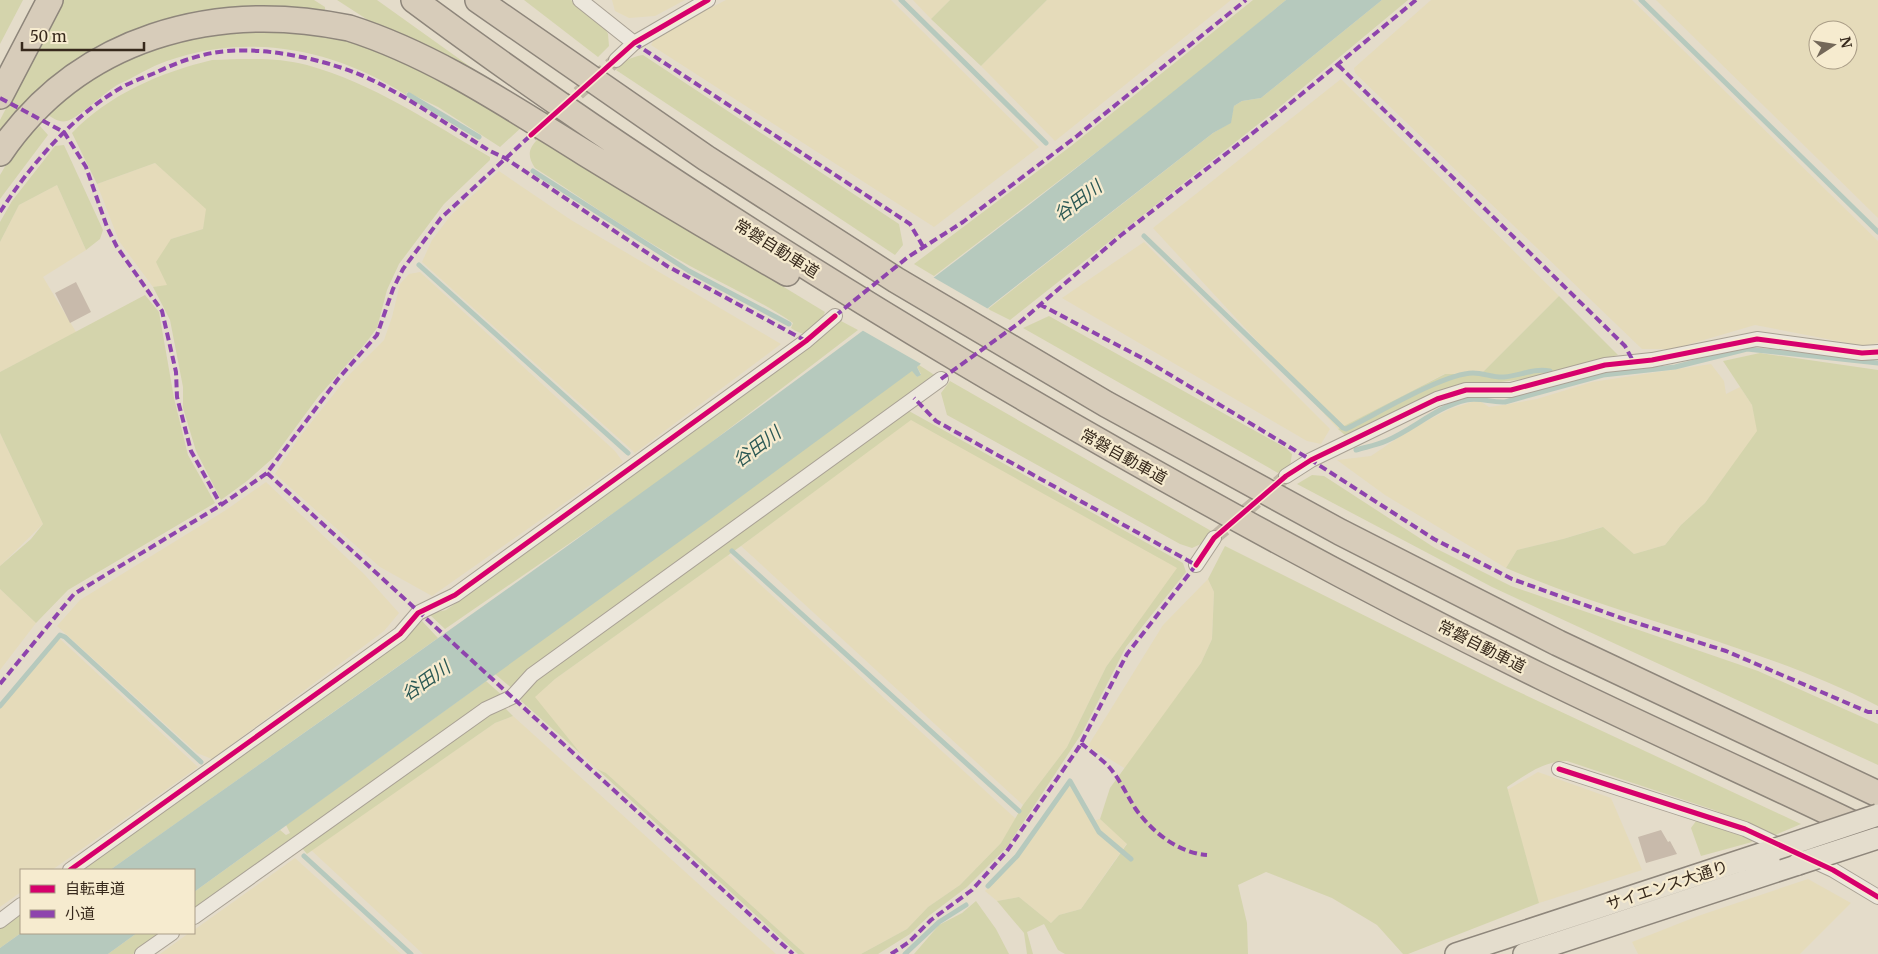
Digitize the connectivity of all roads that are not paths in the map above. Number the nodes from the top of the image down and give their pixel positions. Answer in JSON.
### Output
{"nodes":[{"id":1,"x":32,"y":0,"type":"edge"},
{"id":2,"x":50,"y":0,"type":"edge"},
{"id":3,"x":414,"y":0,"type":"edge"},
{"id":4,"x":580,"y":0,"type":"edge"},
{"id":5,"x":708,"y":0,"type":"edge"},
{"id":6,"x":482,"y":3,"type":"edge"},
{"id":7,"x":634,"y":43,"type":"junction"},
{"id":8,"x":0,"y":60,"type":"edge"},
{"id":9,"x":616,"y":60,"type":"tunnel mouth"},
{"id":10,"x":0,"y":96,"type":"edge"},
{"id":11,"x":0,"y":152,"type":"edge"},
{"id":12,"x":850,"y":310,"type":"junction"},
{"id":13,"x":1878,"y":352,"type":"edge"},
{"id":14,"x":941,"y":379,"type":"dead end"},
{"id":15,"x":1286,"y":476,"type":"tunnel mouth"},
{"id":16,"x":1214,"y":538,"type":"tunnel mouth"},
{"id":17,"x":1196,"y":565,"type":"dead end"},
{"id":18,"x":1559,"y":769,"type":"dead end"},
{"id":19,"x":1878,"y":794,"type":"edge"},
{"id":20,"x":1878,"y":815,"type":"edge"},
{"id":21,"x":1878,"y":837,"type":"edge"},
{"id":22,"x":71,"y":869,"type":"edge"},
{"id":23,"x":1878,"y":898,"type":"edge"},
{"id":24,"x":20,"y":906,"type":"edge"},
{"id":25,"x":195,"y":916,"type":"edge"},
{"id":26,"x":0,"y":920,"type":"edge"},
{"id":27,"x":171,"y":934,"type":"edge"},
{"id":28,"x":142,"y":954,"type":"edge"},
{"id":29,"x":1456,"y":954,"type":"edge"},
{"id":30,"x":1524,"y":954,"type":"edge"}],
"edges":[{"from":1,"to":8,"type":"highway"},
{"from":2,"to":10,"type":"highway"},
{"from":3,"to":12,"type":"highway","name":"常磐自動車道"},
{"from":4,"to":7,"type":"street"},
{"from":5,"to":7,"type":"street"},
{"from":6,"to":19,"type":"highway"},
{"from":7,"to":9,"type":"street"},
{"from":11,"to":12,"type":"highway"},
{"from":12,"to":21,"type":"highway","name":"常磐自動車道"},
{"from":12,"to":22,"type":"street"},
{"from":13,"to":15,"type":"street"},
{"from":14,"to":25,"type":"street"},
{"from":16,"to":17,"type":"street"},
{"from":18,"to":23,"type":"street"},
{"from":20,"to":29,"type":"main road","name":"サイエンス大通り","bridge":true},
{"from":21,"to":30,"type":"main road","name":"サイエンス大通り","bridge":true},
{"from":24,"to":26,"type":"street"},
{"from":27,"to":28,"type":"street"}]}
